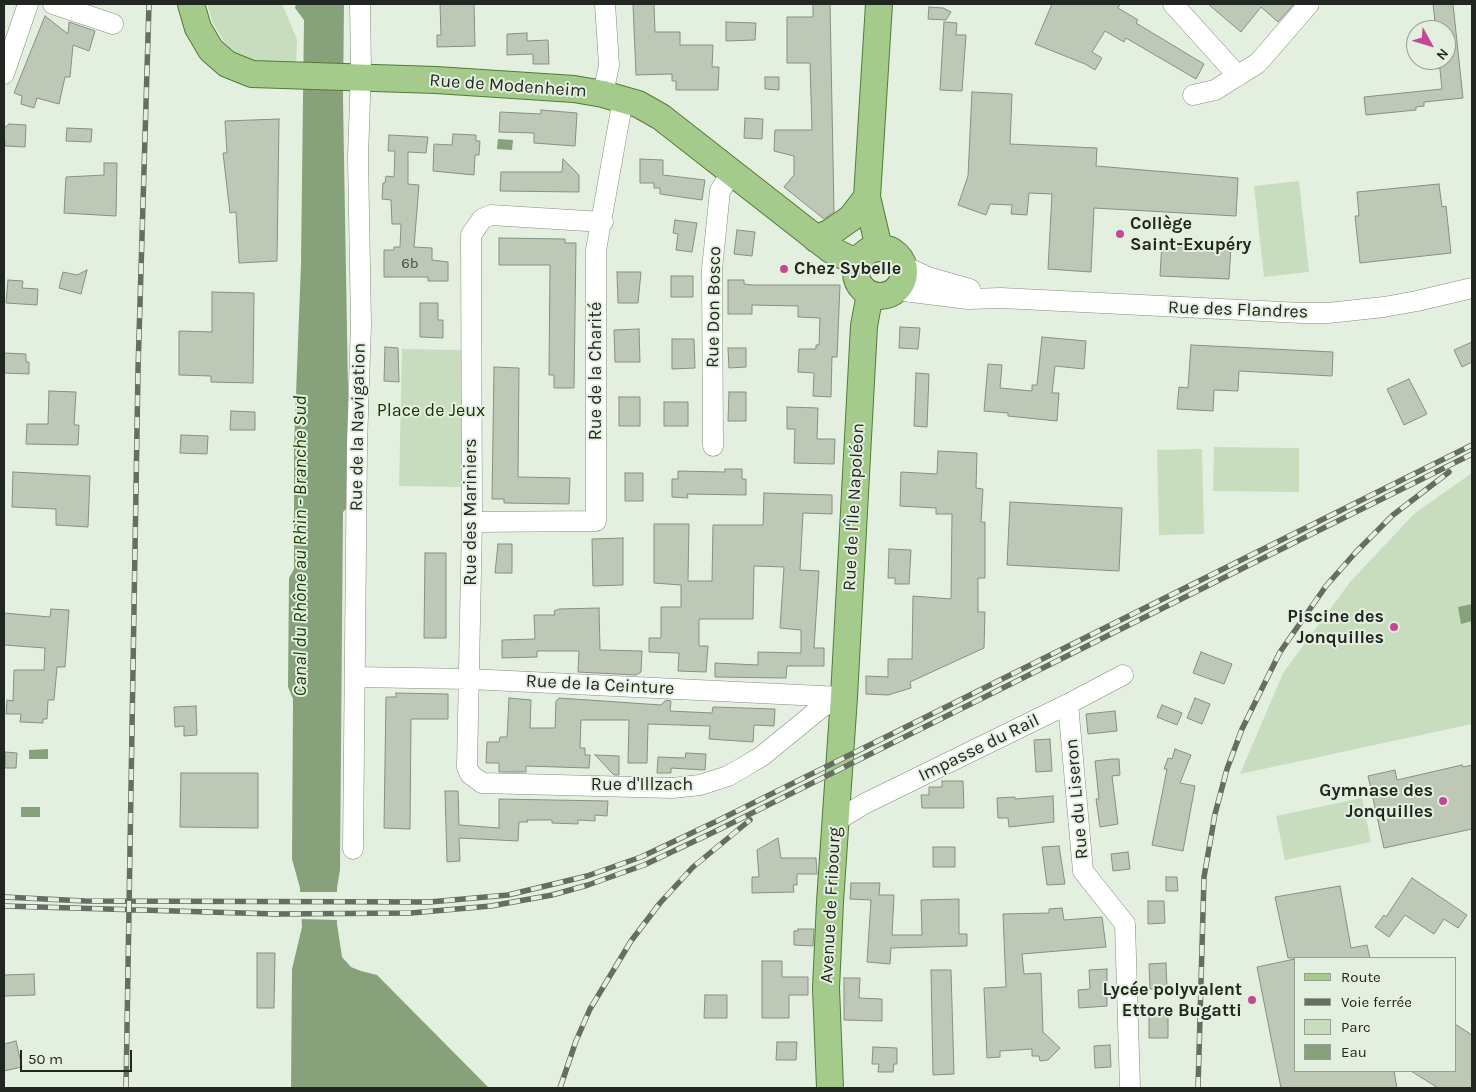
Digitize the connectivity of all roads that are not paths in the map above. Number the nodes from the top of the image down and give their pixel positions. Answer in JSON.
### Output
{"nodes":[{"id":1,"x":28,"y":4,"type":"edge"},
{"id":2,"x":53,"y":4,"type":"edge"},
{"id":3,"x":191,"y":4,"type":"edge"},
{"id":4,"x":360,"y":4,"type":"edge"},
{"id":5,"x":605,"y":4,"type":"edge"},
{"id":6,"x":879,"y":4,"type":"edge"},
{"id":7,"x":1173,"y":4,"type":"edge"},
{"id":8,"x":1308,"y":4,"type":"edge"},
{"id":9,"x":112,"y":24,"type":"dead end"},
{"id":10,"x":4,"y":74,"type":"edge"},
{"id":11,"x":1238,"y":76,"type":"junction"},
{"id":12,"x":356,"y":78,"type":"junction"},
{"id":13,"x":1193,"y":95,"type":"dead end"},
{"id":14,"x":613,"y":97,"type":"junction"},
{"id":15,"x":731,"y":173,"type":"junction"},
{"id":16,"x":867,"y":197,"type":"junction"},
{"id":17,"x":603,"y":222,"type":"junction"},
{"id":18,"x":816,"y":239,"type":"junction"},
{"id":19,"x":879,"y":248,"type":"junction"},
{"id":20,"x":858,"y":264,"type":"junction"},
{"id":21,"x":904,"y":266,"type":"junction"},
{"id":22,"x":1472,"y":288,"type":"edge"},
{"id":23,"x":896,"y":290,"type":"junction"},
{"id":24,"x":870,"y":294,"type":"junction"},
{"id":25,"x":1001,"y":298,"type":"junction"},
{"id":26,"x":713,"y":446,"type":"dead end"},
{"id":27,"x":472,"y":522,"type":"junction"},
{"id":28,"x":1123,"y":675,"type":"dead end"},
{"id":29,"x":355,"y":677,"type":"junction"},
{"id":30,"x":469,"y":679,"type":"junction"},
{"id":31,"x":1068,"y":704,"type":"junction"},
{"id":32,"x":844,"y":709,"type":"junction"},
{"id":33,"x":474,"y":779,"type":"joint"},
{"id":34,"x":836,"y":821,"type":"junction"},
{"id":35,"x":353,"y":849,"type":"dead end"},
{"id":36,"x":830,"y":1088,"type":"edge"},
{"id":37,"x":1130,"y":1088,"type":"edge"}],
"edges":[{"from":1,"to":10,"type":"street"},
{"from":2,"to":9,"type":"street"},
{"from":3,"to":12,"type":"main road","name":"Rue de Modenheim"},
{"from":4,"to":12,"type":"street","name":"Rue de la Navigation"},
{"from":5,"to":14,"type":"street","name":"Rue de la Charité"},
{"from":6,"to":16,"type":"main road"},
{"from":7,"to":11,"type":"street"},
{"from":8,"to":11,"type":"street"},
{"from":11,"to":13,"type":"street"},
{"from":12,"to":14,"type":"main road","name":"Rue de Modenheim"},
{"from":12,"to":29,"type":"street","name":"Rue de la Navigation"},
{"from":14,"to":15,"type":"main road","name":"Rue de Modenheim"},
{"from":14,"to":17,"type":"street","name":"Rue de la Charité"},
{"from":15,"to":18,"type":"main road","name":"Rue de Modenheim"},
{"from":15,"to":26,"type":"street","name":"Rue Don Bosco"},
{"from":16,"to":18,"type":"main road"},
{"from":16,"to":19,"type":"main road"},
{"from":17,"to":27,"type":"street","name":"Rue de la Charité"},
{"from":17,"to":27,"type":"street","name":"Rue des Mariniers"},
{"from":18,"to":20,"type":"main road","name":"Rue de Modenheim"},
{"from":19,"to":20,"type":"main road"},
{"from":19,"to":21,"type":"main road"},
{"from":20,"to":24,"type":"main road"},
{"from":21,"to":23,"type":"main road"},
{"from":21,"to":25,"type":"street","name":"Rue des Flandres"},
{"from":22,"to":25,"type":"street","name":"Rue des Flandres"},
{"from":23,"to":24,"type":"main road"},
{"from":23,"to":25,"type":"street","name":"Rue des Flandres"},
{"from":24,"to":32,"type":"main road","name":"Rue de l'Île Napoléon"},
{"from":27,"to":30,"type":"street","name":"Rue des Mariniers"},
{"from":28,"to":31,"type":"street","name":"Impasse du Rail"},
{"from":29,"to":30,"type":"street","name":"Rue de la Ceinture"},
{"from":29,"to":35,"type":"street","name":"Rue de la Navigation"},
{"from":30,"to":32,"type":"street","name":"Rue de la Ceinture"},
{"from":30,"to":33,"type":"street","name":"Rue des Mariniers"},
{"from":31,"to":34,"type":"street","name":"Impasse du Rail"},
{"from":31,"to":37,"type":"street","name":"Rue du Liseron"},
{"from":32,"to":33,"type":"street","name":"Rue d'Illzach"},
{"from":32,"to":34,"type":"main road","name":"Avenue de Fribourg"},
{"from":34,"to":36,"type":"main road","name":"Avenue de Fribourg"}]}
